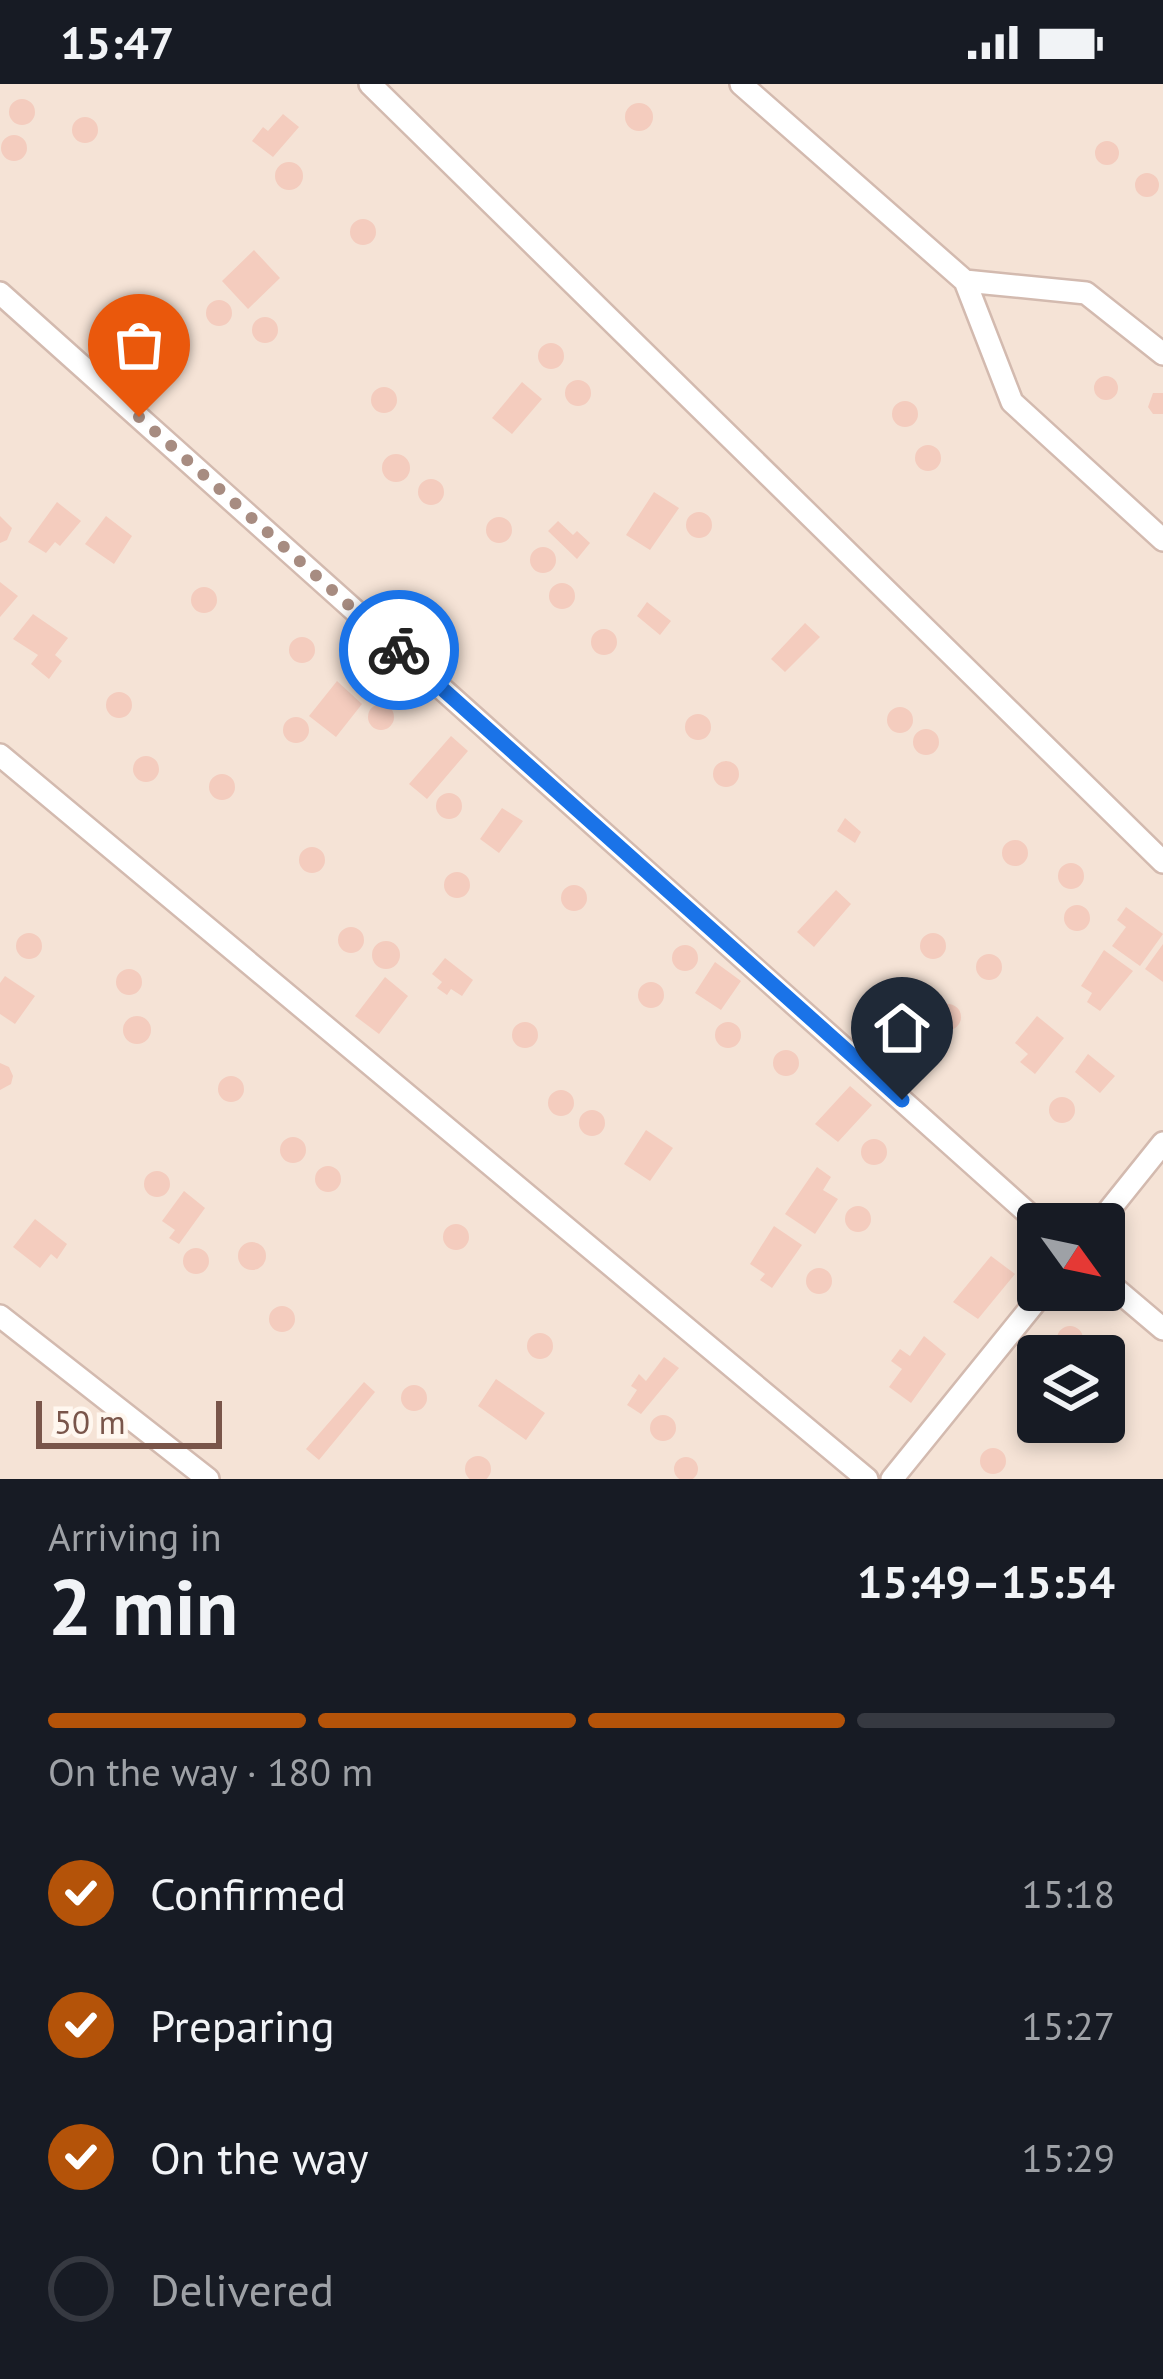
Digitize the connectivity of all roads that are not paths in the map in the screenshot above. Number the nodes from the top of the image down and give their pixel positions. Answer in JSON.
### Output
{"nodes":[{"id":1,"x":370,"y":84,"type":"edge"},
{"id":2,"x":741,"y":84,"type":"edge"},
{"id":3,"x":965,"y":281,"type":"junction"},
{"id":4,"x":0,"y":293,"type":"edge"},
{"id":5,"x":1163,"y":354,"type":"edge"},
{"id":6,"x":1163,"y":540,"type":"edge"},
{"id":7,"x":0,"y":755,"type":"edge"},
{"id":8,"x":1163,"y":862,"type":"edge"},
{"id":9,"x":1163,"y":1143,"type":"edge"},
{"id":10,"x":1017,"y":1203,"type":"edge"},
{"id":11,"x":1115,"y":1203,"type":"edge"},
{"id":12,"x":1125,"y":1297,"type":"edge"},
{"id":13,"x":1028,"y":1311,"type":"edge"},
{"id":14,"x":0,"y":1316,"type":"edge"},
{"id":15,"x":1163,"y":1329,"type":"edge"},
{"id":16,"x":208,"y":1479,"type":"edge"},
{"id":17,"x":867,"y":1479,"type":"edge"},
{"id":18,"x":892,"y":1479,"type":"edge"}],
"edges":[{"from":1,"to":8,"type":"street"},
{"from":2,"to":3,"type":"street"},
{"from":3,"to":5,"type":"street"},
{"from":3,"to":6,"type":"street"},
{"from":4,"to":10,"type":"street"},
{"from":7,"to":17,"type":"street"},
{"from":9,"to":11,"type":"street"},
{"from":12,"to":15,"type":"street"},
{"from":13,"to":18,"type":"street"},
{"from":14,"to":16,"type":"street"}]}
